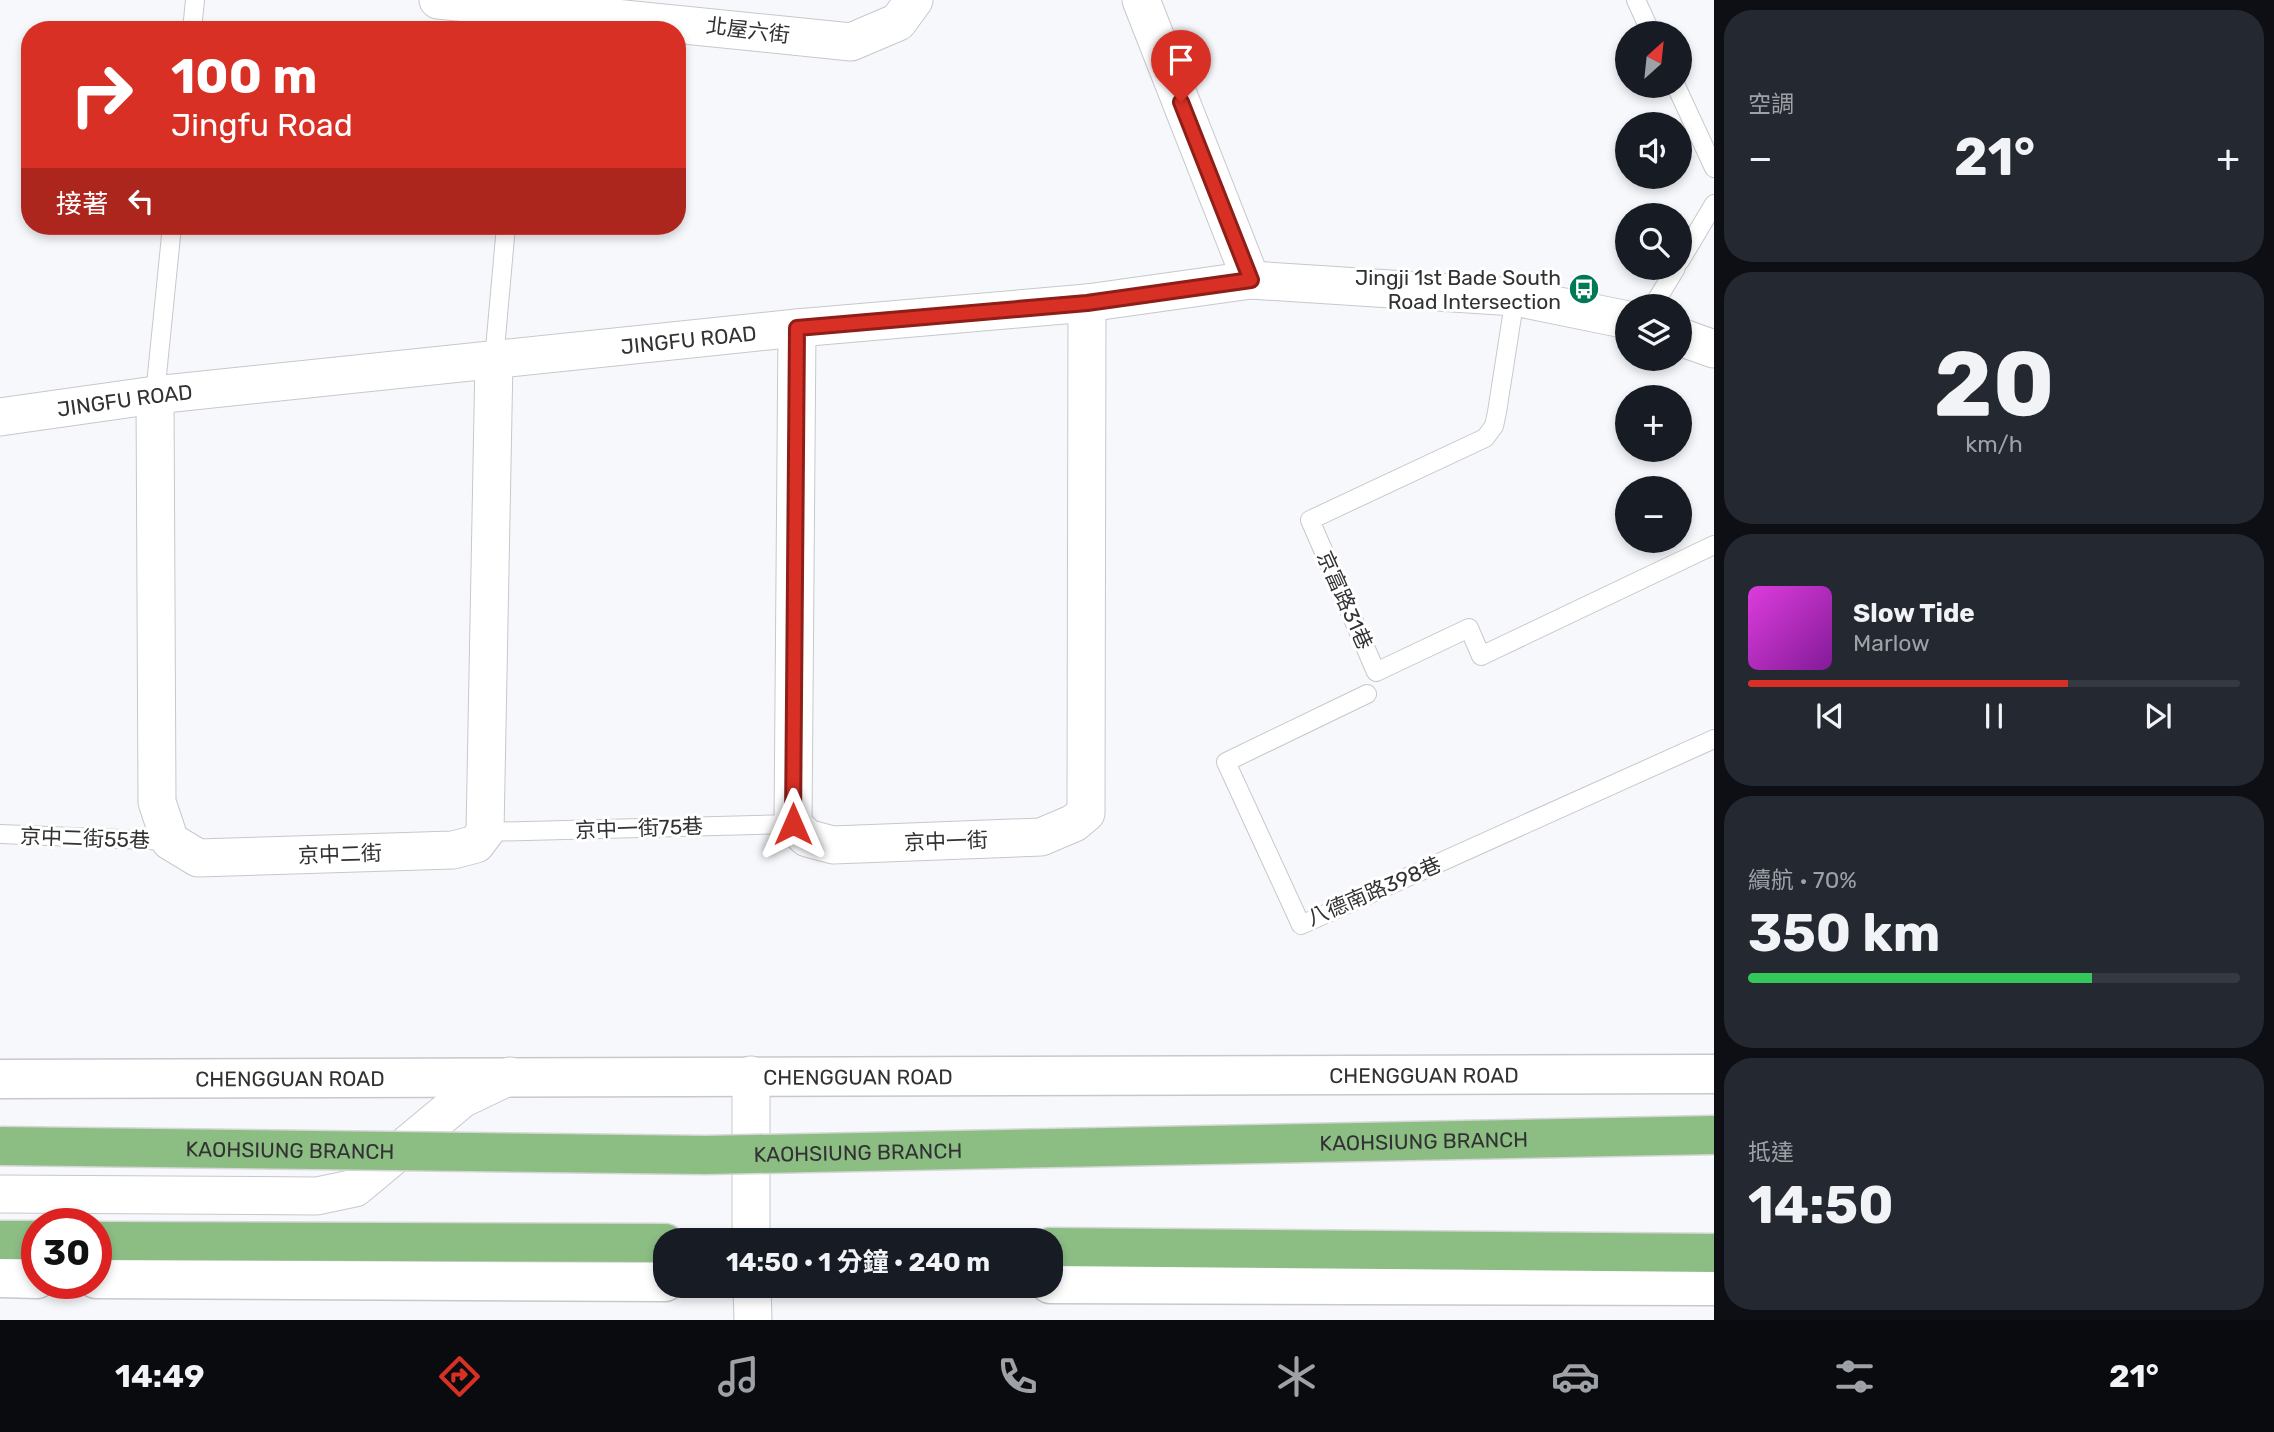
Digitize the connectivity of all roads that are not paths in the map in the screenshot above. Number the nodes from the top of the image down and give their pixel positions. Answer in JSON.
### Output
{"nodes":[{"id":1,"x":195,"y":0,"type":"edge"},
{"id":2,"x":438,"y":0,"type":"edge"},
{"id":3,"x":914,"y":0,"type":"edge"},
{"id":4,"x":1141,"y":0,"type":"edge"},
{"id":5,"x":1636,"y":0,"type":"edge"},
{"id":6,"x":526,"y":13,"type":"edge"},
{"id":7,"x":193,"y":21,"type":"edge"},
{"id":8,"x":616,"y":21,"type":"edge"},
{"id":9,"x":1646,"y":21,"type":"edge"},
{"id":10,"x":686,"y":27,"type":"edge"},
{"id":11,"x":1682,"y":98,"type":"edge"},
{"id":12,"x":1714,"y":168,"type":"edge"},
{"id":13,"x":1714,"y":204,"type":"edge"},
{"id":14,"x":171,"y":235,"type":"edge"},
{"id":15,"x":505,"y":235,"type":"edge"},
{"id":16,"x":1692,"y":241,"type":"edge"},
{"id":17,"x":1251,"y":280,"type":"junction"},
{"id":18,"x":1515,"y":297,"type":"junction"},
{"id":19,"x":1087,"y":303,"type":"junction"},
{"id":20,"x":1615,"y":317,"type":"edge"},
{"id":21,"x":797,"y":328,"type":"junction"},
{"id":22,"x":1692,"y":341,"type":"edge"},
{"id":23,"x":1714,"y":349,"type":"edge"},
{"id":24,"x":494,"y":360,"type":"junction"},
{"id":25,"x":155,"y":395,"type":"junction"},
{"id":26,"x":0,"y":417,"type":"edge"},
{"id":27,"x":1714,"y":545,"type":"edge"},
{"id":28,"x":1367,"y":694,"type":"dead end"},
{"id":29,"x":1714,"y":739,"type":"edge"},
{"id":30,"x":793,"y":824,"type":"junction"},
{"id":31,"x":485,"y":832,"type":"junction"},
{"id":32,"x":0,"y":834,"type":"edge"},
{"id":33,"x":170,"y":841,"type":"junction"},
{"id":34,"x":1714,"y":1074,"type":"edge"},
{"id":35,"x":751,"y":1075,"type":"junction"},
{"id":36,"x":510,"y":1076,"type":"junction"},
{"id":37,"x":0,"y":1079,"type":"edge"},
{"id":38,"x":1714,"y":1135,"type":"edge"},
{"id":39,"x":0,"y":1146,"type":"edge"},
{"id":40,"x":0,"y":1194,"type":"edge"},
{"id":41,"x":751,"y":1228,"type":"edge"},
{"id":42,"x":0,"y":1240,"type":"edge"},
{"id":43,"x":21,"y":1240,"type":"edge"},
{"id":44,"x":112,"y":1241,"type":"edge"},
{"id":45,"x":653,"y":1243,"type":"edge"},
{"id":46,"x":1063,"y":1247,"type":"edge"},
{"id":47,"x":1714,"y":1252,"type":"edge"},
{"id":48,"x":0,"y":1279,"type":"edge"},
{"id":49,"x":21,"y":1279,"type":"edge"},
{"id":50,"x":112,"y":1279,"type":"edge"},
{"id":51,"x":653,"y":1282,"type":"edge"},
{"id":52,"x":1063,"y":1284,"type":"edge"},
{"id":53,"x":1714,"y":1286,"type":"edge"},
{"id":54,"x":752,"y":1298,"type":"edge"},
{"id":55,"x":753,"y":1320,"type":"edge"}],
"edges":[{"from":1,"to":7,"type":"lane"},
{"from":2,"to":6,"type":"street","name":"北屋六街"},
{"from":3,"to":10,"type":"street","name":"北屋六街"},
{"from":4,"to":17,"type":"street"},
{"from":5,"to":9,"type":"lane"},
{"from":6,"to":8,"type":"street","name":"北屋六街"},
{"from":11,"to":12,"type":"lane"},
{"from":13,"to":16,"type":"lane"},
{"from":14,"to":25,"type":"lane"},
{"from":15,"to":24,"type":"lane"},
{"from":17,"to":18,"type":"street","name":"JINGFU ROAD"},
{"from":17,"to":19,"type":"street","name":"JINGFU ROAD"},
{"from":18,"to":20,"type":"street","name":"JINGFU ROAD"},
{"from":18,"to":27,"type":"lane","name":"京富路31巷"},
{"from":19,"to":21,"type":"street","name":"JINGFU ROAD"},
{"from":19,"to":30,"type":"street","name":"京中一街"},
{"from":21,"to":24,"type":"street","name":"JINGFU ROAD"},
{"from":21,"to":30,"type":"street"},
{"from":22,"to":23,"type":"street"},
{"from":24,"to":25,"type":"street","name":"JINGFU ROAD"},
{"from":24,"to":31,"type":"street"},
{"from":25,"to":26,"type":"street","name":"JINGFU ROAD"},
{"from":25,"to":33,"type":"street"},
{"from":28,"to":29,"type":"lane","name":"八德南路398巷"},
{"from":30,"to":31,"type":"lane","name":"京中一街75巷"},
{"from":31,"to":33,"type":"street","name":"京中二街"},
{"from":32,"to":33,"type":"lane","name":"京中二街55巷"},
{"from":34,"to":35,"type":"street","name":"CHENGGUAN ROAD"},
{"from":35,"to":36,"type":"street","name":"CHENGGUAN ROAD"},
{"from":35,"to":41,"type":"street"},
{"from":36,"to":37,"type":"street","name":"CHENGGUAN ROAD"},
{"from":36,"to":40,"type":"street"},
{"from":38,"to":39,"type":"highway","name":"KAOHSIUNG BRANCH","bridge":true},
{"from":42,"to":43,"type":"highway"},
{"from":44,"to":45,"type":"highway"},
{"from":46,"to":47,"type":"highway"},
{"from":48,"to":49,"type":"street"},
{"from":50,"to":51,"type":"street"},
{"from":52,"to":53,"type":"street"},
{"from":54,"to":55,"type":"street"}]}
